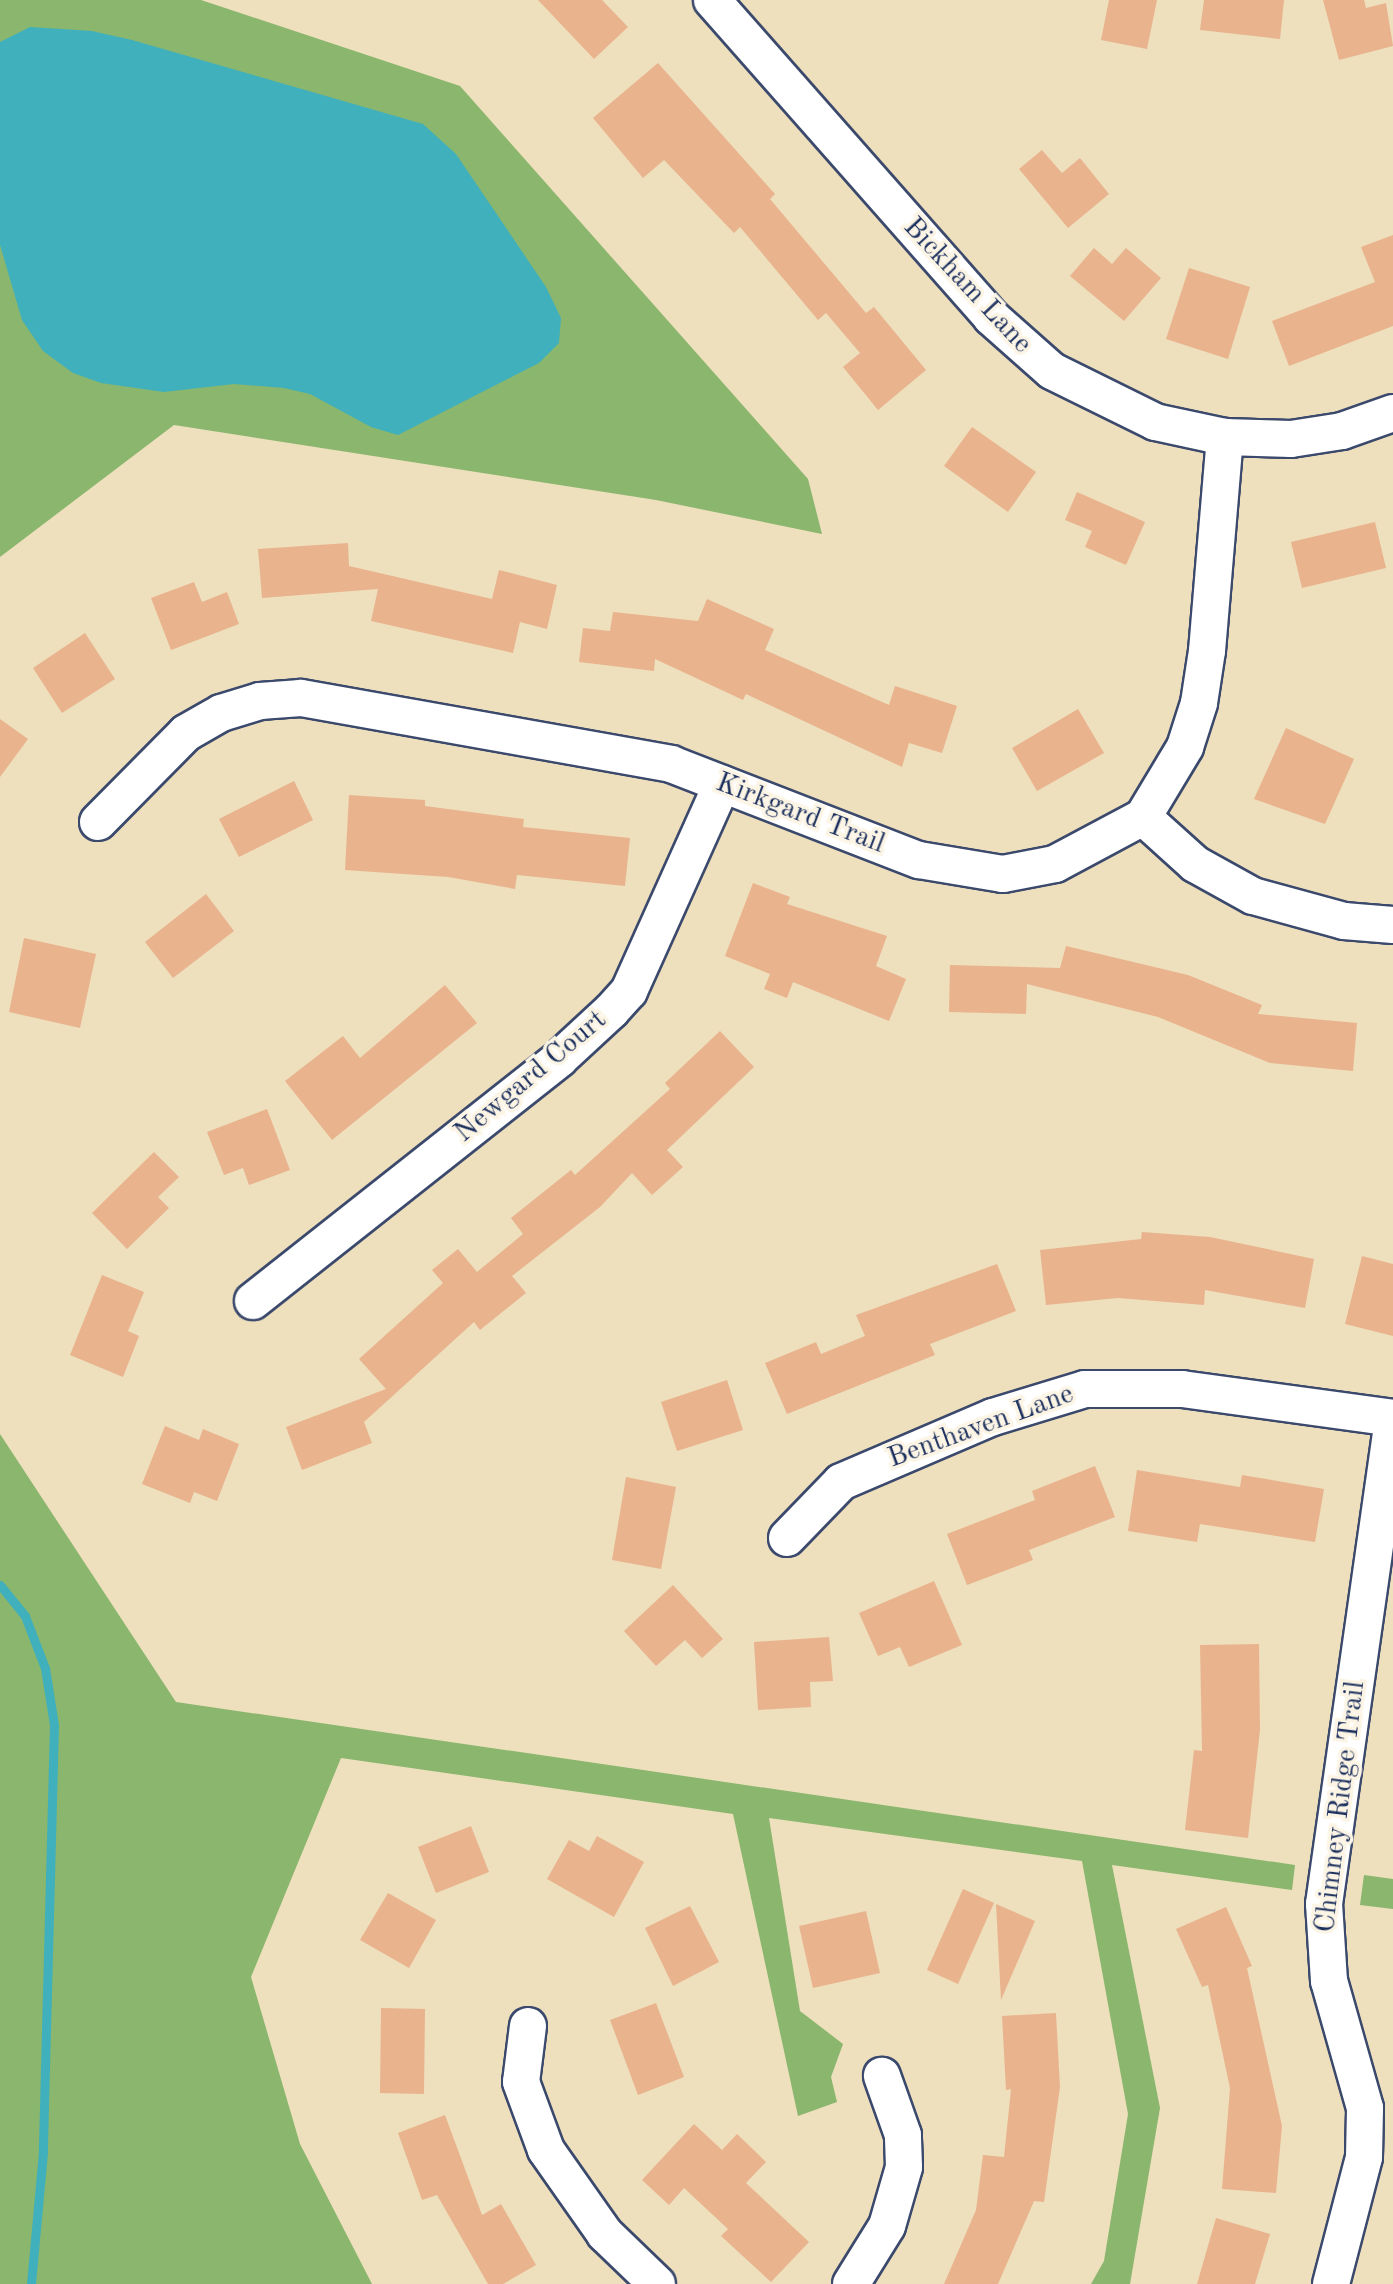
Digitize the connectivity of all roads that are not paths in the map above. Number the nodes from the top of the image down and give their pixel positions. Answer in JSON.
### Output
{"nodes":[{"id":1,"x":712,"y":0,"type":"edge"},
{"id":2,"x":1393,"y":413,"type":"edge"},
{"id":3,"x":1225,"y":437,"type":"junction"},
{"id":4,"x":722,"y":784,"type":"junction"},
{"id":5,"x":1143,"y":817,"type":"junction"},
{"id":6,"x":98,"y":822,"type":"dead end"},
{"id":7,"x":1393,"y":925,"type":"edge"},
{"id":8,"x":253,"y":1301,"type":"dead end"},
{"id":9,"x":1393,"y":1418,"type":"edge"},
{"id":10,"x":787,"y":1538,"type":"dead end"},
{"id":11,"x":528,"y":2026,"type":"dead end"},
{"id":12,"x":882,"y":2076,"type":"dead end"},
{"id":13,"x":657,"y":2284,"type":"edge"},
{"id":14,"x":851,"y":2284,"type":"edge"},
{"id":15,"x":1331,"y":2284,"type":"edge"}],
"edges":[{"from":1,"to":3,"type":"street","name":"Bickham Lane"},
{"from":2,"to":3,"type":"street","name":"Bickham Lane"},
{"from":3,"to":5,"type":"street"},
{"from":4,"to":5,"type":"street","name":"Kirkgard Trail"},
{"from":4,"to":6,"type":"street","name":"Kirkgard Trail"},
{"from":4,"to":8,"type":"street","name":"Newgard Court"},
{"from":5,"to":7,"type":"street"},
{"from":9,"to":10,"type":"street","name":"Benthaven Lane"},
{"from":9,"to":15,"type":"street","name":"Chimney Ridge Trail"},
{"from":11,"to":13,"type":"street"},
{"from":12,"to":14,"type":"street"}]}
